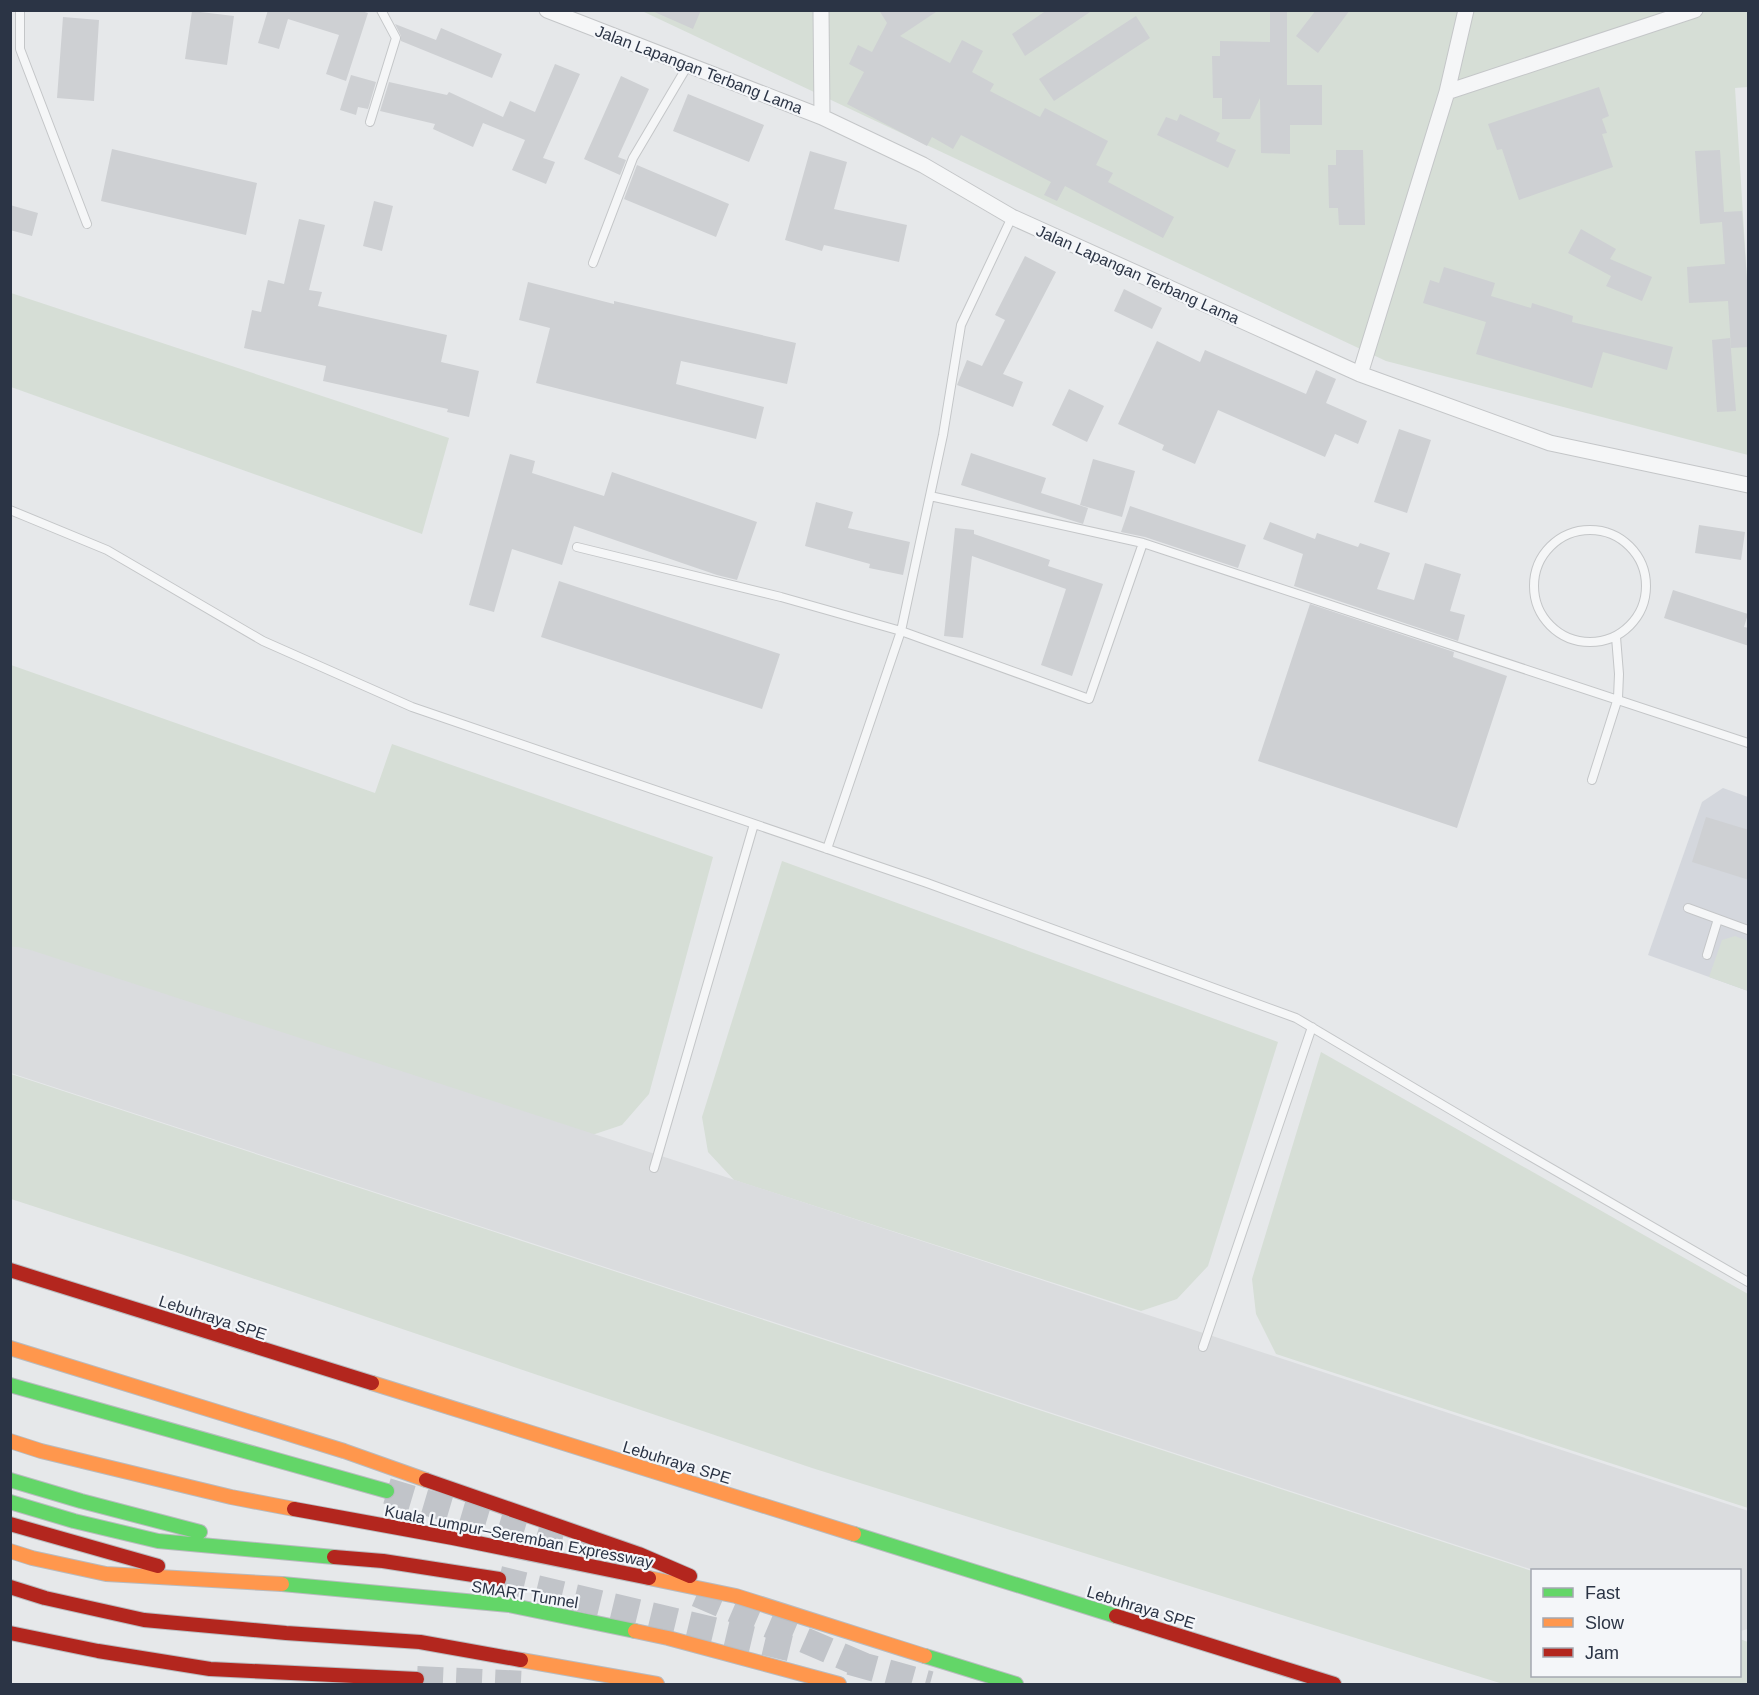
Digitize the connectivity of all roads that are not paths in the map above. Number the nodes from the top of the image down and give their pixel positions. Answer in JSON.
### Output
{"nodes":[{"id":1,"x":20,"y":10,"type":"edge"},
{"id":2,"x":381,"y":10,"type":"edge"},
{"id":3,"x":547,"y":10,"type":"edge"},
{"id":4,"x":821,"y":10,"type":"edge"},
{"id":5,"x":1466,"y":10,"type":"edge"},
{"id":6,"x":1695,"y":10,"type":"edge"},
{"id":7,"x":688,"y":65,"type":"junction"},
{"id":8,"x":1447,"y":92,"type":"junction"},
{"id":9,"x":822,"y":117,"type":"junction"},
{"id":10,"x":370,"y":122,"type":"dead end"},
{"id":11,"x":1012,"y":217,"type":"junction"},
{"id":12,"x":87,"y":224,"type":"dead end"},
{"id":13,"x":592,"y":263,"type":"dead end"},
{"id":14,"x":1360,"y":374,"type":"junction"},
{"id":15,"x":1749,"y":485,"type":"edge"},
{"id":16,"x":930,"y":496,"type":"junction"},
{"id":17,"x":10,"y":510,"type":"edge"},
{"id":18,"x":1143,"y":543,"type":"junction"},
{"id":19,"x":577,"y":547,"type":"dead end"},
{"id":20,"x":900,"y":631,"type":"junction"},
{"id":21,"x":1616,"y":637,"type":"junction"},
{"id":22,"x":1618,"y":698,"type":"junction"},
{"id":23,"x":1749,"y":743,"type":"edge"},
{"id":24,"x":1592,"y":780,"type":"dead end"},
{"id":25,"x":754,"y":824,"type":"junction"},
{"id":26,"x":827,"y":849,"type":"junction"},
{"id":27,"x":1688,"y":908,"type":"dead end"},
{"id":28,"x":1718,"y":919,"type":"junction"},
{"id":29,"x":1749,"y":930,"type":"edge"},
{"id":30,"x":1707,"y":955,"type":"dead end"},
{"id":31,"x":1312,"y":1027,"type":"junction"},
{"id":32,"x":654,"y":1168,"type":"dead end"},
{"id":33,"x":10,"y":1270,"type":"edge"},
{"id":34,"x":1749,"y":1282,"type":"edge"},
{"id":35,"x":10,"y":1283,"type":"edge"},
{"id":36,"x":1203,"y":1347,"type":"dead end"},
{"id":37,"x":10,"y":1348,"type":"edge"},
{"id":38,"x":10,"y":1384,"type":"edge"},
{"id":39,"x":10,"y":1441,"type":"edge"},
{"id":40,"x":10,"y":1480,"type":"edge"},
{"id":41,"x":387,"y":1491,"type":"tunnel mouth"},
{"id":42,"x":10,"y":1502,"type":"edge"},
{"id":43,"x":10,"y":1524,"type":"edge"},
{"id":44,"x":270,"y":1550,"type":"junction"},
{"id":45,"x":10,"y":1551,"type":"edge"},
{"id":46,"x":199,"y":1578,"type":"junction"},
{"id":47,"x":499,"y":1580,"type":"tunnel mouth"},
{"id":48,"x":10,"y":1587,"type":"edge"},
{"id":49,"x":736,"y":1596,"type":"junction"},
{"id":50,"x":10,"y":1633,"type":"edge"},
{"id":51,"x":417,"y":1678,"type":"dead end"},
{"id":52,"x":657,"y":1684,"type":"edge"},
{"id":53,"x":839,"y":1684,"type":"edge"},
{"id":54,"x":1016,"y":1684,"type":"edge"},
{"id":55,"x":1291,"y":1684,"type":"edge"},
{"id":56,"x":1334,"y":1684,"type":"edge"}],
"edges":[{"from":1,"to":12,"type":"lane"},
{"from":2,"to":10,"type":"lane"},
{"from":3,"to":7,"type":"street","name":"Jalan Lapangan Terbang Lama"},
{"from":4,"to":9,"type":"street"},
{"from":5,"to":8,"type":"street"},
{"from":6,"to":8,"type":"street"},
{"from":7,"to":9,"type":"street","name":"Jalan Lapangan Terbang Lama"},
{"from":7,"to":13,"type":"lane"},
{"from":8,"to":14,"type":"street"},
{"from":9,"to":11,"type":"street","name":"Jalan Lapangan Terbang Lama"},
{"from":11,"to":14,"type":"street","name":"Jalan Lapangan Terbang Lama"},
{"from":11,"to":16,"type":"lane"},
{"from":14,"to":15,"type":"street","name":"Jalan Lapangan Terbang Lama"},
{"from":16,"to":18,"type":"lane"},
{"from":16,"to":20,"type":"lane"},
{"from":17,"to":25,"type":"lane"},
{"from":18,"to":20,"type":"lane"},
{"from":18,"to":22,"type":"lane"},
{"from":19,"to":20,"type":"lane"},
{"from":20,"to":26,"type":"lane"},
{"from":21,"to":21,"type":"lane"},
{"from":21,"to":22,"type":"lane"},
{"from":22,"to":23,"type":"lane"},
{"from":22,"to":24,"type":"lane"},
{"from":25,"to":26,"type":"lane"},
{"from":25,"to":32,"type":"lane"},
{"from":26,"to":31,"type":"lane"},
{"from":27,"to":28,"type":"lane"},
{"from":28,"to":29,"type":"lane"},
{"from":28,"to":30,"type":"lane"},
{"from":31,"to":34,"type":"lane"},
{"from":31,"to":36,"type":"lane"},
{"from":33,"to":56,"type":"highway","name":"Lebuhraya SPE"},
{"from":35,"to":55,"type":"highway","name":"Lebuhraya SPE"},
{"from":37,"to":49,"type":"highway"},
{"from":38,"to":41,"type":"highway"},
{"from":39,"to":49,"type":"highway","name":"Kuala Lumpur–Seremban Expressway"},
{"from":40,"to":44,"type":"highway","name":"SMART Tunnel"},
{"from":42,"to":44,"type":"highway","name":"SMART Tunnel"},
{"from":43,"to":46,"type":"highway","name":"SMART Tunnel"},
{"from":44,"to":47,"type":"highway","name":"SMART Tunnel"},
{"from":45,"to":46,"type":"highway","name":"SMART Tunnel"},
{"from":46,"to":53,"type":"highway","name":"SMART Tunnel"},
{"from":48,"to":52,"type":"highway"},
{"from":49,"to":54,"type":"highway","name":"Kuala Lumpur–Seremban Expressway"},
{"from":50,"to":51,"type":"highway"}]}
